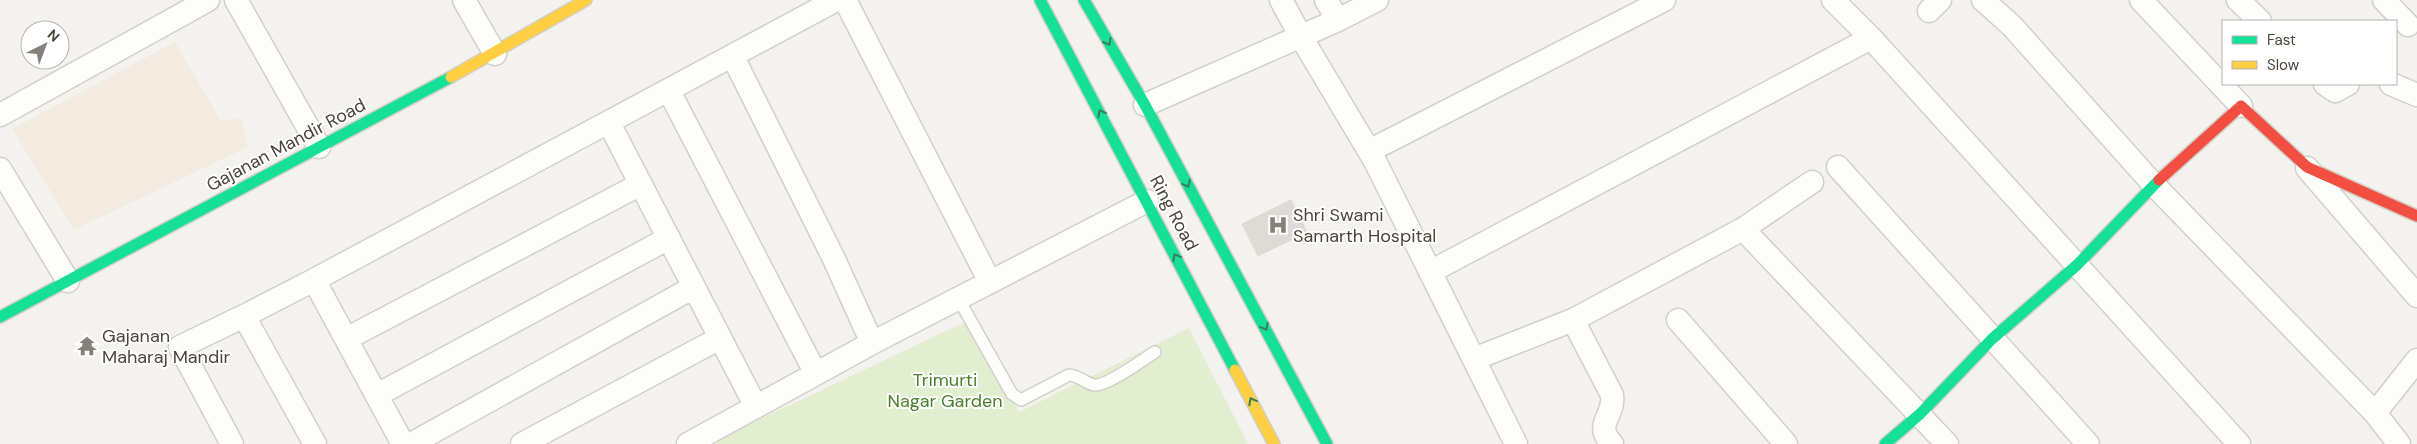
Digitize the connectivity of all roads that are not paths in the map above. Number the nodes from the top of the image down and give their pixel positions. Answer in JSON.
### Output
{"nodes":[{"id":1,"x":208,"y":0,"type":"edge"},
{"id":2,"x":236,"y":0,"type":"edge"},
{"id":3,"x":464,"y":0,"type":"edge"},
{"id":4,"x":586,"y":0,"type":"edge"},
{"id":5,"x":836,"y":0,"type":"edge"},
{"id":6,"x":844,"y":0,"type":"edge"},
{"id":7,"x":1040,"y":0,"type":"edge"},
{"id":8,"x":1084,"y":0,"type":"edge"},
{"id":9,"x":1281,"y":0,"type":"edge"},
{"id":10,"x":1326,"y":0,"type":"edge"},
{"id":11,"x":1377,"y":0,"type":"edge"},
{"id":12,"x":1664,"y":0,"type":"edge"},
{"id":13,"x":1833,"y":0,"type":"edge"},
{"id":14,"x":1983,"y":0,"type":"edge"},
{"id":15,"x":2141,"y":0,"type":"edge"},
{"id":16,"x":2238,"y":0,"type":"edge"},
{"id":17,"x":2384,"y":0,"type":"edge"},
{"id":18,"x":2259,"y":20,"type":"edge"},
{"id":19,"x":2407,"y":27,"type":"edge"},
{"id":20,"x":1320,"y":29,"type":"junction"},
{"id":21,"x":1871,"y":38,"type":"junction"},
{"id":22,"x":495,"y":54,"type":"junction"},
{"id":23,"x":733,"y":57,"type":"junction"},
{"id":24,"x":2326,"y":85,"type":"edge"},
{"id":25,"x":2346,"y":85,"type":"edge"},
{"id":26,"x":2393,"y":85,"type":"edge"},
{"id":27,"x":669,"y":91,"type":"junction"},
{"id":28,"x":2417,"y":95,"type":"edge"},
{"id":29,"x":1145,"y":105,"type":"junction"},
{"id":30,"x":2242,"y":106,"type":"junction"},
{"id":31,"x":0,"y":114,"type":"edge"},
{"id":32,"x":609,"y":123,"type":"junction"},
{"id":33,"x":320,"y":147,"type":"junction"},
{"id":34,"x":1369,"y":151,"type":"junction"},
{"id":35,"x":1838,"y":167,"type":"dead end"},
{"id":36,"x":2307,"y":167,"type":"junction"},
{"id":37,"x":0,"y":169,"type":"edge"},
{"id":38,"x":1812,"y":182,"type":"dead end"},
{"id":39,"x":641,"y":184,"type":"junction"},
{"id":40,"x":2154,"y":185,"type":"junction"},
{"id":41,"x":1147,"y":201,"type":"junction"},
{"id":42,"x":2417,"y":216,"type":"edge"},
{"id":43,"x":1742,"y":229,"type":"junction"},
{"id":44,"x":669,"y":238,"type":"junction"},
{"id":45,"x":2076,"y":265,"type":"junction"},
{"id":46,"x":1430,"y":272,"type":"junction"},
{"id":47,"x":314,"y":280,"type":"junction"},
{"id":48,"x":68,"y":281,"type":"junction"},
{"id":49,"x":990,"y":282,"type":"junction"},
{"id":50,"x":694,"y":288,"type":"junction"},
{"id":51,"x":2417,"y":296,"type":"edge"},
{"id":52,"x":958,"y":298,"type":"junction"},
{"id":53,"x":244,"y":316,"type":"junction"},
{"id":54,"x":0,"y":317,"type":"edge"},
{"id":55,"x":1573,"y":320,"type":"junction"},
{"id":56,"x":1678,"y":320,"type":"dead end"},
{"id":57,"x":720,"y":338,"type":"junction"},
{"id":58,"x":346,"y":339,"type":"junction"},
{"id":59,"x":1992,"y":339,"type":"junction"},
{"id":60,"x":872,"y":343,"type":"junction"},
{"id":61,"x":1156,"y":352,"type":"dead end"},
{"id":62,"x":1474,"y":359,"type":"junction"},
{"id":63,"x":2417,"y":360,"type":"edge"},
{"id":64,"x":816,"y":374,"type":"junction"},
{"id":65,"x":377,"y":395,"type":"junction"},
{"id":66,"x":756,"y":407,"type":"junction"},
{"id":67,"x":1920,"y":414,"type":"junction"},
{"id":68,"x":2375,"y":414,"type":"junction"},
{"id":69,"x":695,"y":442,"type":"edge"},
{"id":70,"x":232,"y":444,"type":"edge"},
{"id":71,"x":315,"y":444,"type":"edge"},
{"id":72,"x":403,"y":444,"type":"edge"},
{"id":73,"x":411,"y":444,"type":"edge"},
{"id":74,"x":522,"y":444,"type":"edge"},
{"id":75,"x":1274,"y":444,"type":"edge"},
{"id":76,"x":1327,"y":444,"type":"edge"},
{"id":77,"x":1516,"y":444,"type":"edge"},
{"id":78,"x":1612,"y":444,"type":"edge"},
{"id":79,"x":1786,"y":444,"type":"edge"},
{"id":80,"x":1885,"y":444,"type":"edge"},
{"id":81,"x":1947,"y":444,"type":"edge"},
{"id":82,"x":2088,"y":444,"type":"edge"},
{"id":83,"x":2239,"y":444,"type":"edge"},
{"id":84,"x":2399,"y":444,"type":"edge"}],
"edges":[{"from":1,"to":31,"type":"street"},
{"from":2,"to":33,"type":"street"},
{"from":3,"to":22,"type":"street"},
{"from":4,"to":22,"type":"street","name":"Gajanan Mandir Road"},
{"from":5,"to":23,"type":"street"},
{"from":6,"to":49,"type":"street"},
{"from":41,"to":7,"type":"street","name":"Ring Road","one_way":true},
{"from":8,"to":29,"type":"street","one_way":true},
{"from":9,"to":20,"type":"street"},
{"from":10,"to":20,"type":"street"},
{"from":11,"to":20,"type":"street"},
{"from":12,"to":34,"type":"street"},
{"from":13,"to":21,"type":"street"},
{"from":14,"to":40,"type":"street"},
{"from":15,"to":30,"type":"street"},
{"from":16,"to":18,"type":"street"},
{"from":17,"to":19,"type":"street"},
{"from":20,"to":29,"type":"street"},
{"from":20,"to":34,"type":"street"},
{"from":21,"to":45,"type":"street"},
{"from":21,"to":46,"type":"street"},
{"from":22,"to":33,"type":"street","name":"Gajanan Mandir Road"},
{"from":23,"to":27,"type":"street"},
{"from":23,"to":60,"type":"street"},
{"from":24,"to":25,"type":"street"},
{"from":26,"to":28,"type":"street"},
{"from":27,"to":32,"type":"street"},
{"from":27,"to":64,"type":"street"},
{"from":29,"to":76,"type":"street","one_way":true},
{"from":30,"to":36,"type":"street"},
{"from":30,"to":40,"type":"street"},
{"from":32,"to":39,"type":"street"},
{"from":32,"to":47,"type":"street"},
{"from":33,"to":48,"type":"street","name":"Gajanan Mandir Road"},
{"from":34,"to":46,"type":"street"},
{"from":35,"to":59,"type":"street"},
{"from":36,"to":42,"type":"street"},
{"from":36,"to":51,"type":"street"},
{"from":37,"to":48,"type":"street"},
{"from":38,"to":43,"type":"street"},
{"from":39,"to":44,"type":"street"},
{"from":39,"to":58,"type":"street"},
{"from":40,"to":45,"type":"street"},
{"from":40,"to":68,"type":"street"},
{"from":41,"to":49,"type":"street"},
{"from":75,"to":41,"type":"street","name":"Ring Road","one_way":true},
{"from":43,"to":55,"type":"street"},
{"from":43,"to":67,"type":"street"},
{"from":44,"to":50,"type":"street"},
{"from":44,"to":65,"type":"street"},
{"from":45,"to":59,"type":"street"},
{"from":45,"to":83,"type":"street"},
{"from":46,"to":62,"type":"street"},
{"from":47,"to":53,"type":"street"},
{"from":47,"to":58,"type":"street"},
{"from":48,"to":54,"type":"street","name":"Gajanan Mandir Road"},
{"from":49,"to":52,"type":"street"},
{"from":50,"to":57,"type":"street"},
{"from":50,"to":73,"type":"street"},
{"from":52,"to":60,"type":"street"},
{"from":52,"to":61,"type":"lane"},
{"from":53,"to":70,"type":"street"},
{"from":53,"to":71,"type":"street"},
{"from":55,"to":62,"type":"street"},
{"from":55,"to":78,"type":"street"},
{"from":56,"to":79,"type":"street"},
{"from":57,"to":66,"type":"street"},
{"from":57,"to":74,"type":"street"},
{"from":58,"to":65,"type":"street"},
{"from":59,"to":67,"type":"street"},
{"from":59,"to":82,"type":"street"},
{"from":60,"to":64,"type":"street"},
{"from":62,"to":77,"type":"street"},
{"from":63,"to":68,"type":"street"},
{"from":64,"to":66,"type":"street"},
{"from":65,"to":72,"type":"street"},
{"from":66,"to":69,"type":"street"},
{"from":67,"to":80,"type":"street"},
{"from":67,"to":81,"type":"street"},
{"from":68,"to":84,"type":"street"}]}
